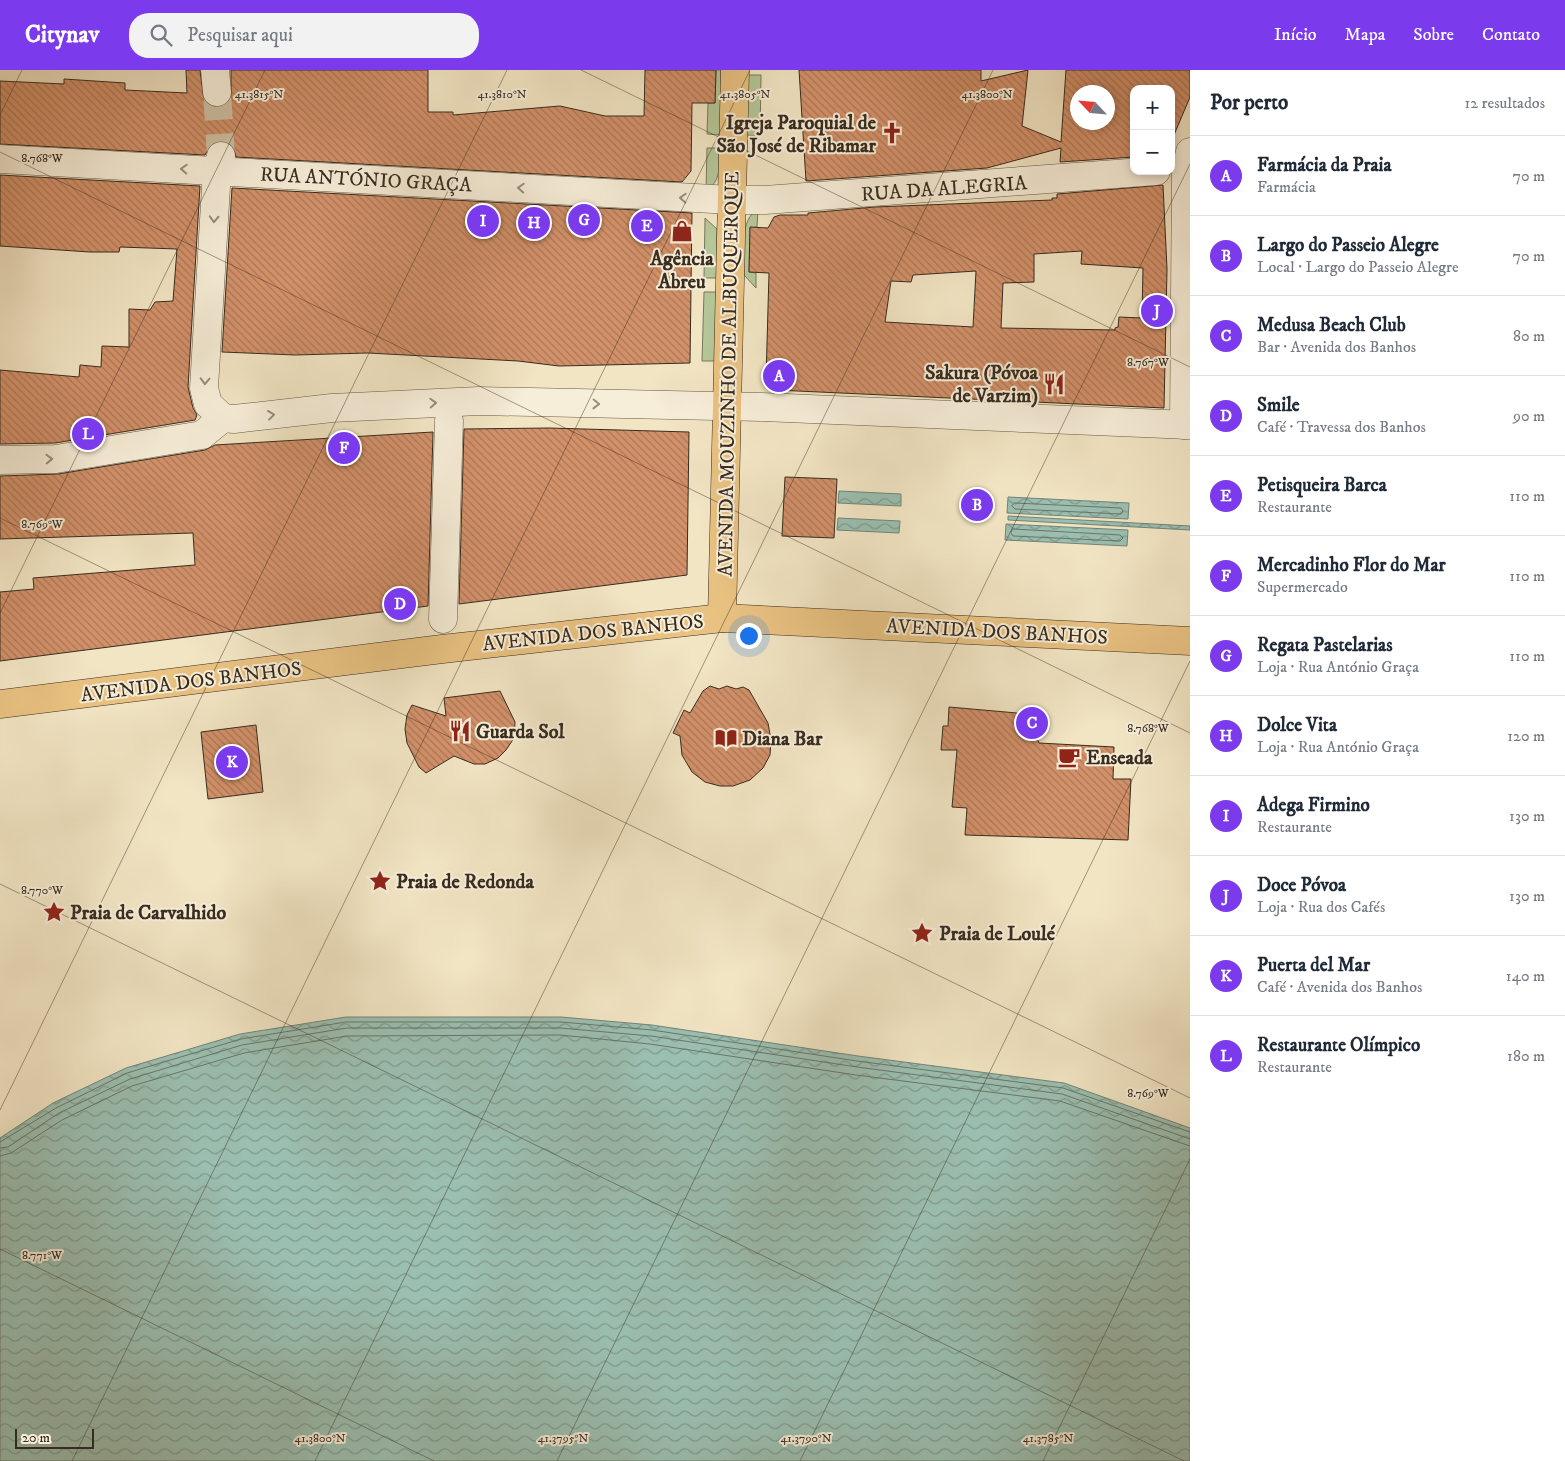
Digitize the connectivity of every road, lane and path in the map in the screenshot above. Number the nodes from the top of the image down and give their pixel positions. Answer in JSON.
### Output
{"nodes":[{"id":1,"x":735,"y":70,"type":"edge"},
{"id":2,"x":0,"y":159,"type":"edge"},
{"id":3,"x":219,"y":163,"type":"junction"},
{"id":4,"x":1182,"y":164,"type":"edge"},
{"id":5,"x":1130,"y":173,"type":"edge"},
{"id":6,"x":731,"y":200,"type":"junction"},
{"id":7,"x":728,"y":406,"type":"junction"},
{"id":8,"x":223,"y":418,"type":"junction"},
{"id":9,"x":449,"y":421,"type":"dead end"},
{"id":10,"x":1187,"y":425,"type":"edge"},
{"id":11,"x":0,"y":460,"type":"edge"},
{"id":12,"x":722,"y":618,"type":"junction"},
{"id":13,"x":443,"y":619,"type":"dead end"},
{"id":14,"x":1190,"y":641,"type":"edge"},
{"id":15,"x":0,"y":704,"type":"edge"}],
"edges":[{"from":1,"to":6,"type":"main road","name":"AVENIDA MOUZINHO DE ALBUQUERQUE"},
{"from":3,"to":2,"type":"street","name":"RUA ANTÓNIO GRAÇA","one_way":true},
{"from":6,"to":3,"type":"street","name":"RUA ANTÓNIO GRAÇA","one_way":true},
{"from":3,"to":8,"type":"street","one_way":true},
{"from":4,"to":10,"type":"street"},
{"from":5,"to":6,"type":"street","name":"RUA DA ALEGRIA"},
{"from":6,"to":7,"type":"main road","name":"AVENIDA MOUZINHO DE ALBUQUERQUE"},
{"from":8,"to":7,"type":"street","one_way":true},
{"from":7,"to":10,"type":"street"},
{"from":7,"to":12,"type":"main road","name":"AVENIDA MOUZINHO DE ALBUQUERQUE"},
{"from":11,"to":8,"type":"street","one_way":true},
{"from":9,"to":13,"type":"street"},
{"from":12,"to":14,"type":"main road","name":"AVENIDA DOS BANHOS"},
{"from":12,"to":15,"type":"main road","name":"AVENIDA DOS BANHOS"}]}
